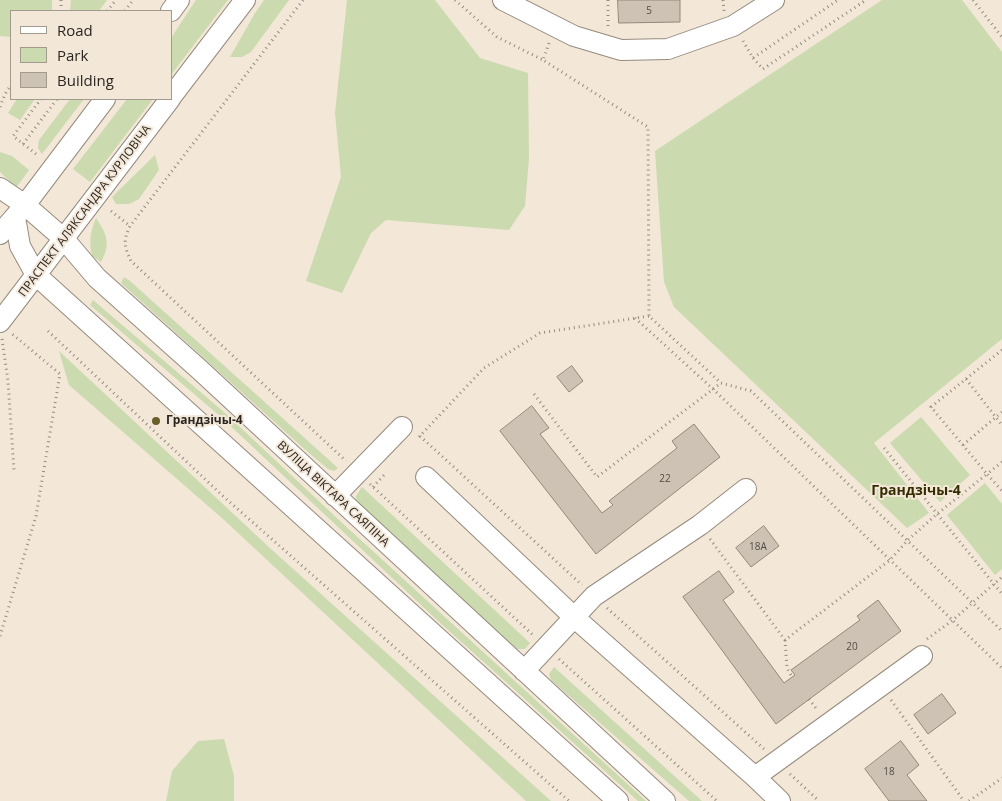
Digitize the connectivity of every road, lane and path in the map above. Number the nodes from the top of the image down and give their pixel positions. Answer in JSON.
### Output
{"nodes":[{"id":1,"x":116,"y":0,"type":"edge"},
{"id":2,"x":134,"y":0,"type":"edge"},
{"id":3,"x":180,"y":0,"type":"edge"},
{"id":4,"x":245,"y":0,"type":"edge"},
{"id":5,"x":303,"y":0,"type":"edge"},
{"id":6,"x":455,"y":0,"type":"edge"},
{"id":7,"x":503,"y":0,"type":"edge"},
{"id":8,"x":608,"y":0,"type":"edge"},
{"id":9,"x":774,"y":0,"type":"edge"},
{"id":10,"x":838,"y":0,"type":"edge"},
{"id":11,"x":866,"y":0,"type":"edge"},
{"id":12,"x":973,"y":0,"type":"edge"},
{"id":13,"x":108,"y":10,"type":"edge"},
{"id":14,"x":126,"y":10,"type":"edge"},
{"id":15,"x":172,"y":10,"type":"edge"},
{"id":16,"x":733,"y":26,"type":"junction"},
{"id":17,"x":556,"y":27,"type":"junction"},
{"id":18,"x":608,"y":37,"type":"dead end"},
{"id":19,"x":1002,"y":37,"type":"edge"},
{"id":20,"x":753,"y":58,"type":"junction"},
{"id":21,"x":543,"y":60,"type":"junction"},
{"id":22,"x":10,"y":86,"type":"edge"},
{"id":23,"x":172,"y":97,"type":"edge"},
{"id":24,"x":40,"y":100,"type":"edge"},
{"id":25,"x":56,"y":100,"type":"edge"},
{"id":26,"x":104,"y":100,"type":"edge"},
{"id":27,"x":169,"y":100,"type":"edge"},
{"id":28,"x":0,"y":107,"type":"edge"},
{"id":29,"x":23,"y":144,"type":"junction"},
{"id":30,"x":36,"y":154,"type":"dead end"},
{"id":31,"x":0,"y":188,"type":"edge"},
{"id":32,"x":20,"y":211,"type":"junction"},
{"id":33,"x":111,"y":211,"type":"dead end"},
{"id":34,"x":130,"y":226,"type":"junction"},
{"id":35,"x":0,"y":234,"type":"edge"},
{"id":36,"x":64,"y":239,"type":"junction"},
{"id":37,"x":36,"y":276,"type":"junction"},
{"id":38,"x":649,"y":316,"type":"junction"},
{"id":39,"x":635,"y":318,"type":"junction"},
{"id":40,"x":3,"y":330,"type":"edge"},
{"id":41,"x":48,"y":331,"type":"dead end"},
{"id":42,"x":1002,"y":350,"type":"edge"},
{"id":43,"x":966,"y":379,"type":"junction"},
{"id":44,"x":721,"y":383,"type":"junction"},
{"id":45,"x":713,"y":389,"type":"junction"},
{"id":46,"x":534,"y":394,"type":"dead end"},
{"id":47,"x":1002,"y":412,"type":"edge"},
{"id":48,"x":996,"y":417,"type":"junction"},
{"id":49,"x":1002,"y":424,"type":"edge"},
{"id":50,"x":402,"y":427,"type":"dead end"},
{"id":51,"x":420,"y":436,"type":"junction"},
{"id":52,"x":413,"y":443,"type":"dead end"},
{"id":53,"x":963,"y":444,"type":"junction"},
{"id":54,"x":884,"y":448,"type":"dead end"},
{"id":55,"x":1002,"y":462,"type":"edge"},
{"id":56,"x":14,"y":470,"type":"dead end"},
{"id":57,"x":357,"y":472,"type":"junction"},
{"id":58,"x":386,"y":472,"type":"dead end"},
{"id":59,"x":987,"y":474,"type":"junction"},
{"id":60,"x":426,"y":477,"type":"dead end"},
{"id":61,"x":373,"y":487,"type":"junction"},
{"id":62,"x":746,"y":489,"type":"dead end"},
{"id":63,"x":1002,"y":492,"type":"edge"},
{"id":64,"x":335,"y":496,"type":"junction"},
{"id":65,"x":937,"y":514,"type":"junction"},
{"id":66,"x":700,"y":525,"type":"junction"},
{"id":67,"x":908,"y":540,"type":"junction"},
{"id":68,"x":890,"y":560,"type":"junction"},
{"id":69,"x":1002,"y":594,"type":"edge"},
{"id":70,"x":594,"y":596,"type":"junction"},
{"id":71,"x":575,"y":618,"type":"junction"},
{"id":72,"x":1002,"y":631,"type":"edge"},
{"id":73,"x":0,"y":636,"type":"edge"},
{"id":74,"x":785,"y":640,"type":"junction"},
{"id":75,"x":546,"y":647,"type":"junction"},
{"id":76,"x":922,"y":656,"type":"dead end"},
{"id":77,"x":1002,"y":668,"type":"edge"},
{"id":78,"x":524,"y":671,"type":"junction"},
{"id":79,"x":792,"y":677,"type":"dead end"},
{"id":80,"x":881,"y":686,"type":"junction"},
{"id":81,"x":809,"y":699,"type":"dead end"},
{"id":82,"x":820,"y":714,"type":"dead end"},
{"id":83,"x":777,"y":761,"type":"junction"},
{"id":84,"x":755,"y":777,"type":"junction"},
{"id":85,"x":1002,"y":778,"type":"edge"},
{"id":86,"x":568,"y":801,"type":"edge"},
{"id":87,"x":618,"y":801,"type":"edge"},
{"id":88,"x":665,"y":801,"type":"edge"},
{"id":89,"x":717,"y":801,"type":"edge"},
{"id":90,"x":780,"y":801,"type":"edge"},
{"id":91,"x":819,"y":801,"type":"edge"},
{"id":92,"x":964,"y":801,"type":"edge"},
{"id":93,"x":969,"y":801,"type":"edge"}],
"edges":[{"from":1,"to":13,"type":"path"},
{"from":2,"to":14,"type":"path"},
{"from":3,"to":15,"type":"street"},
{"from":4,"to":23,"type":"street","name":"ПРАСПЕКТ АЛЯКСАНДРА КУРЛОВІЧА"},
{"from":5,"to":34,"type":"path"},
{"from":6,"to":21,"type":"path"},
{"from":7,"to":17,"type":"street"},
{"from":8,"to":18,"type":"path"},
{"from":9,"to":16,"type":"street"},
{"from":10,"to":20,"type":"path"},
{"from":11,"to":20,"type":"path"},
{"from":12,"to":19,"type":"path"},
{"from":16,"to":17,"type":"street"},
{"from":16,"to":20,"type":"path"},
{"from":17,"to":21,"type":"path"},
{"from":21,"to":38,"type":"path"},
{"from":22,"to":28,"type":"path"},
{"from":24,"to":29,"type":"path"},
{"from":25,"to":29,"type":"path"},
{"from":26,"to":32,"type":"street"},
{"from":27,"to":36,"type":"street","name":"ПРАСПЕКТ АЛЯКСАНДРА КУРЛОВІЧА"},
{"from":29,"to":30,"type":"path"},
{"from":31,"to":32,"type":"street","name":"ВУЛІЦА ВІКТАРА САЯПІНА"},
{"from":32,"to":35,"type":"street"},
{"from":32,"to":36,"type":"street","name":"ВУЛІЦА ВІКТАРА САЯПІНА"},
{"from":32,"to":37,"type":"street"},
{"from":33,"to":34,"type":"path"},
{"from":34,"to":57,"type":"path"},
{"from":36,"to":37,"type":"street","name":"ПРАСПЕКТ АЛЯКСАНДРА КУРЛОВІЧА"},
{"from":36,"to":64,"type":"street","name":"ВУЛІЦА ВІКТАРА САЯПІНА"},
{"from":37,"to":40,"type":"street","name":"ПРАСПЕКТ АЛЯКСАНДРА КУРЛОВІЧА"},
{"from":37,"to":87,"type":"street"},
{"from":38,"to":39,"type":"path"},
{"from":38,"to":44,"type":"path"},
{"from":39,"to":45,"type":"path"},
{"from":39,"to":51,"type":"path"},
{"from":40,"to":56,"type":"path"},
{"from":40,"to":73,"type":"path"},
{"from":41,"to":86,"type":"path"},
{"from":42,"to":43,"type":"path"},
{"from":43,"to":48,"type":"path"},
{"from":43,"to":53,"type":"path"},
{"from":44,"to":45,"type":"path"},
{"from":44,"to":67,"type":"path"},
{"from":45,"to":46,"type":"path"},
{"from":45,"to":68,"type":"path"},
{"from":47,"to":48,"type":"path"},
{"from":48,"to":49,"type":"path"},
{"from":48,"to":53,"type":"path"},
{"from":50,"to":57,"type":"street"},
{"from":51,"to":52,"type":"path"},
{"from":51,"to":70,"type":"path"},
{"from":53,"to":59,"type":"path"},
{"from":54,"to":65,"type":"path"},
{"from":55,"to":59,"type":"path"},
{"from":57,"to":61,"type":"path"},
{"from":57,"to":64,"type":"street"},
{"from":58,"to":61,"type":"path"},
{"from":59,"to":63,"type":"path"},
{"from":59,"to":65,"type":"path"},
{"from":60,"to":71,"type":"street"},
{"from":61,"to":75,"type":"path"},
{"from":62,"to":66,"type":"street"},
{"from":64,"to":78,"type":"street","name":"ВУЛІЦА ВІКТАРА САЯПІНА"},
{"from":65,"to":67,"type":"path"},
{"from":65,"to":69,"type":"path"},
{"from":66,"to":70,"type":"street"},
{"from":66,"to":74,"type":"path"},
{"from":67,"to":68,"type":"path"},
{"from":67,"to":72,"type":"path"},
{"from":68,"to":74,"type":"path"},
{"from":68,"to":77,"type":"path"},
{"from":70,"to":71,"type":"street"},
{"from":70,"to":83,"type":"path"},
{"from":71,"to":75,"type":"street"},
{"from":71,"to":84,"type":"street"},
{"from":74,"to":79,"type":"path"},
{"from":75,"to":78,"type":"street"},
{"from":75,"to":89,"type":"path"},
{"from":76,"to":80,"type":"street"},
{"from":78,"to":88,"type":"street","name":"ВУЛІЦА ВІКТАРА САЯПІНА"},
{"from":80,"to":83,"type":"street"},
{"from":80,"to":92,"type":"path"},
{"from":81,"to":82,"type":"path"},
{"from":83,"to":84,"type":"street"},
{"from":83,"to":91,"type":"path"},
{"from":84,"to":90,"type":"street"},
{"from":85,"to":93,"type":"path"}]}
